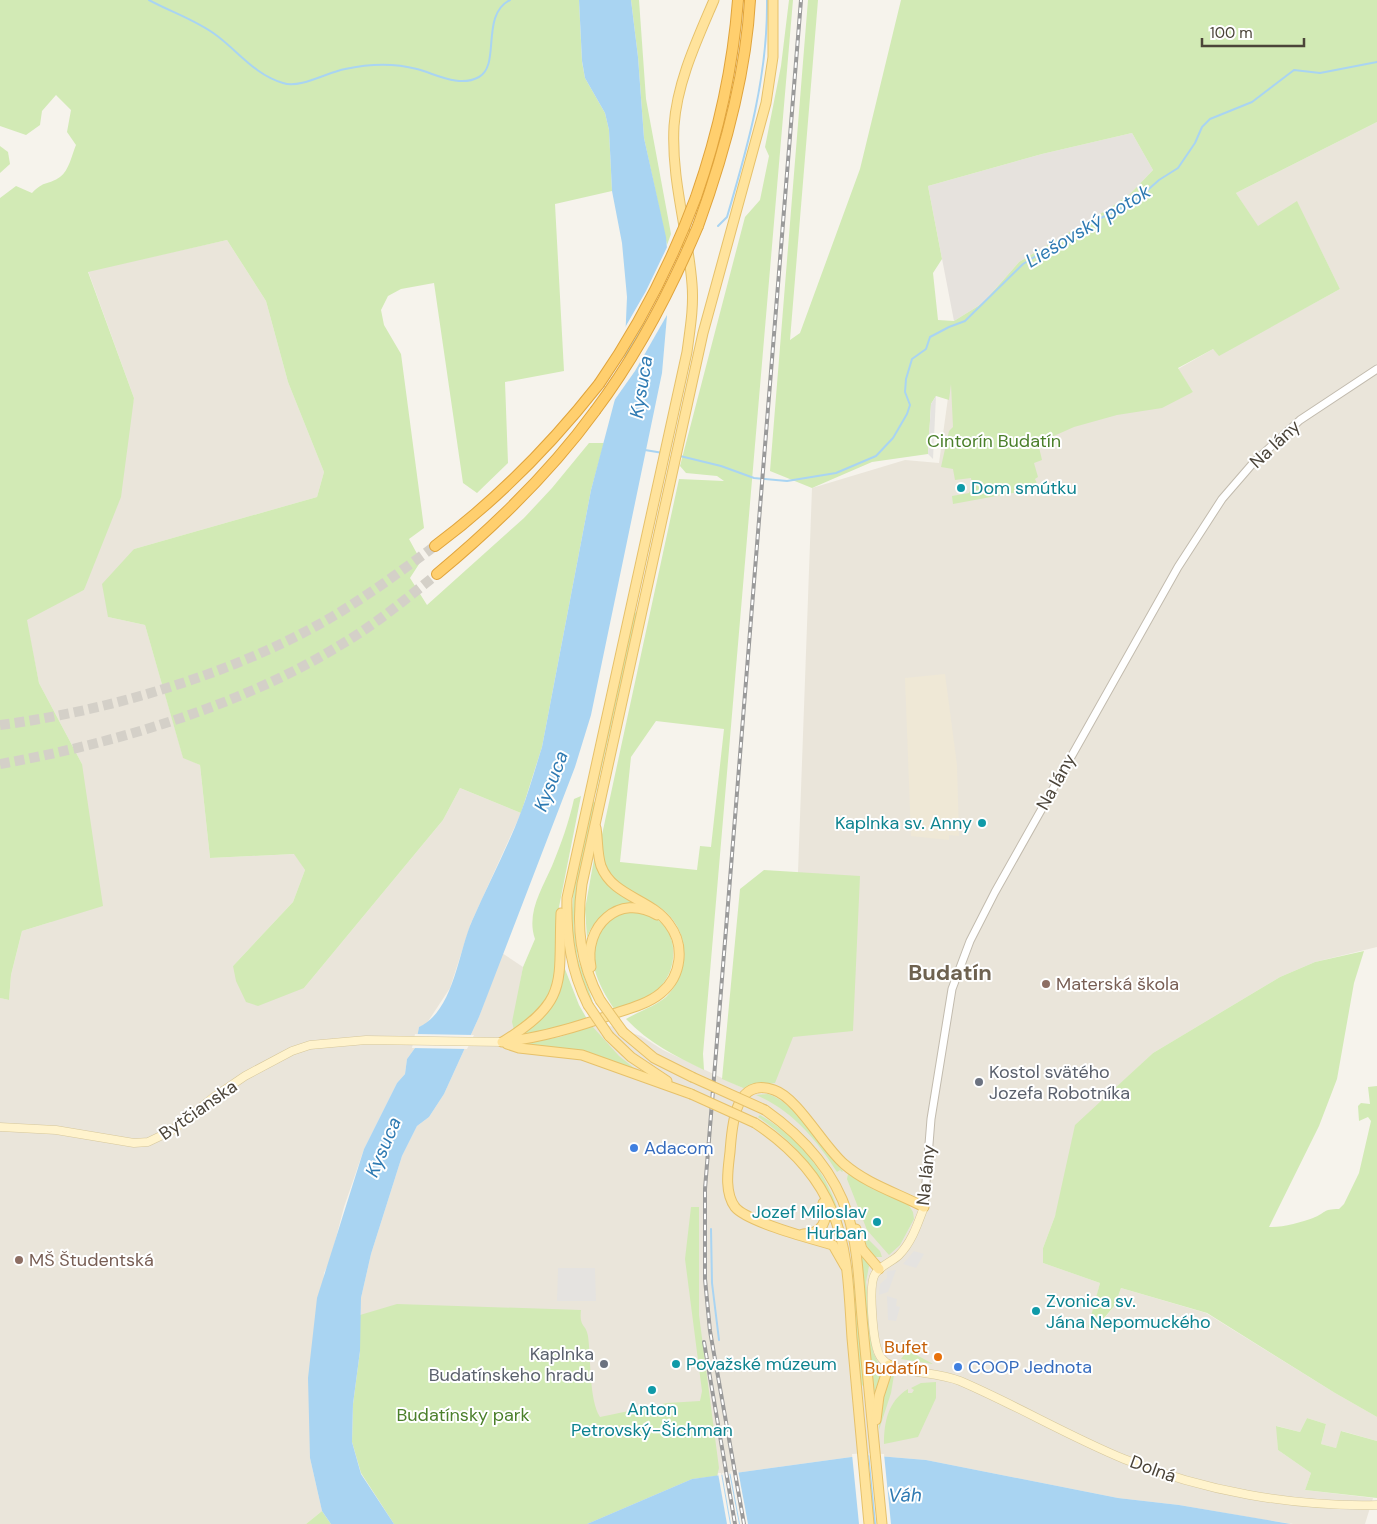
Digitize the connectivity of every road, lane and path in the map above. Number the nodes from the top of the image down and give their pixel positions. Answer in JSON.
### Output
{"nodes":[{"id":1,"x":714,"y":0,"type":"edge"},
{"id":2,"x":738,"y":0,"type":"edge"},
{"id":3,"x":750,"y":0,"type":"edge"},
{"id":4,"x":773,"y":0,"type":"edge"},
{"id":5,"x":1377,"y":369,"type":"edge"},
{"id":6,"x":435,"y":546,"type":"tunnel mouth"},
{"id":7,"x":437,"y":574,"type":"tunnel mouth"},
{"id":8,"x":595,"y":824,"type":"junction"},
{"id":9,"x":567,"y":898,"type":"junction"},
{"id":10,"x":666,"y":920,"type":"junction"},
{"id":11,"x":596,"y":992,"type":"junction"},
{"id":12,"x":502,"y":1042,"type":"junction"},
{"id":13,"x":691,"y":1094,"type":"junction"},
{"id":14,"x":0,"y":1127,"type":"edge"},
{"id":15,"x":814,"y":1179,"type":"junction"},
{"id":16,"x":924,"y":1207,"type":"junction"},
{"id":17,"x":846,"y":1209,"type":"junction"},
{"id":18,"x":801,"y":1234,"type":"junction"},
{"id":19,"x":846,"y":1266,"type":"junction"},
{"id":20,"x":879,"y":1269,"type":"junction"},
{"id":21,"x":889,"y":1365,"type":"junction"},
{"id":22,"x":874,"y":1440,"type":"junction"},
{"id":23,"x":1377,"y":1505,"type":"edge"},
{"id":24,"x":869,"y":1524,"type":"edge"},
{"id":25,"x":882,"y":1524,"type":"edge"}],
"edges":[{"from":1,"to":9,"type":"main road"},
{"from":2,"to":6,"type":"highway","bridge":true},
{"from":3,"to":7,"type":"highway","bridge":true},
{"from":4,"to":8,"type":"main road"},
{"from":5,"to":16,"type":"street","name":"Na lány"},
{"from":8,"to":10,"type":"main road"},
{"from":8,"to":11,"type":"main road"},
{"from":9,"to":12,"type":"main road"},
{"from":9,"to":13,"type":"main road","bridge":true},
{"from":10,"to":11,"type":"main road"},
{"from":10,"to":12,"type":"main road"},
{"from":11,"to":17,"type":"main road","bridge":true},
{"from":12,"to":13,"type":"main road"},
{"from":12,"to":14,"type":"main road","name":"Bytčianska"},
{"from":13,"to":15,"type":"main road","bridge":true},
{"from":15,"to":18,"type":"main road"},
{"from":15,"to":19,"type":"main road"},
{"from":16,"to":18,"type":"main road"},
{"from":16,"to":20,"type":"main road","name":"Na lány"},
{"from":17,"to":20,"type":"main road"},
{"from":17,"to":22,"type":"main road"},
{"from":18,"to":19,"type":"main road"},
{"from":19,"to":24,"type":"main road"},
{"from":20,"to":21,"type":"main road"},
{"from":21,"to":22,"type":"main road"},
{"from":21,"to":23,"type":"main road","name":"Dolná"},
{"from":22,"to":25,"type":"main road"}]}
